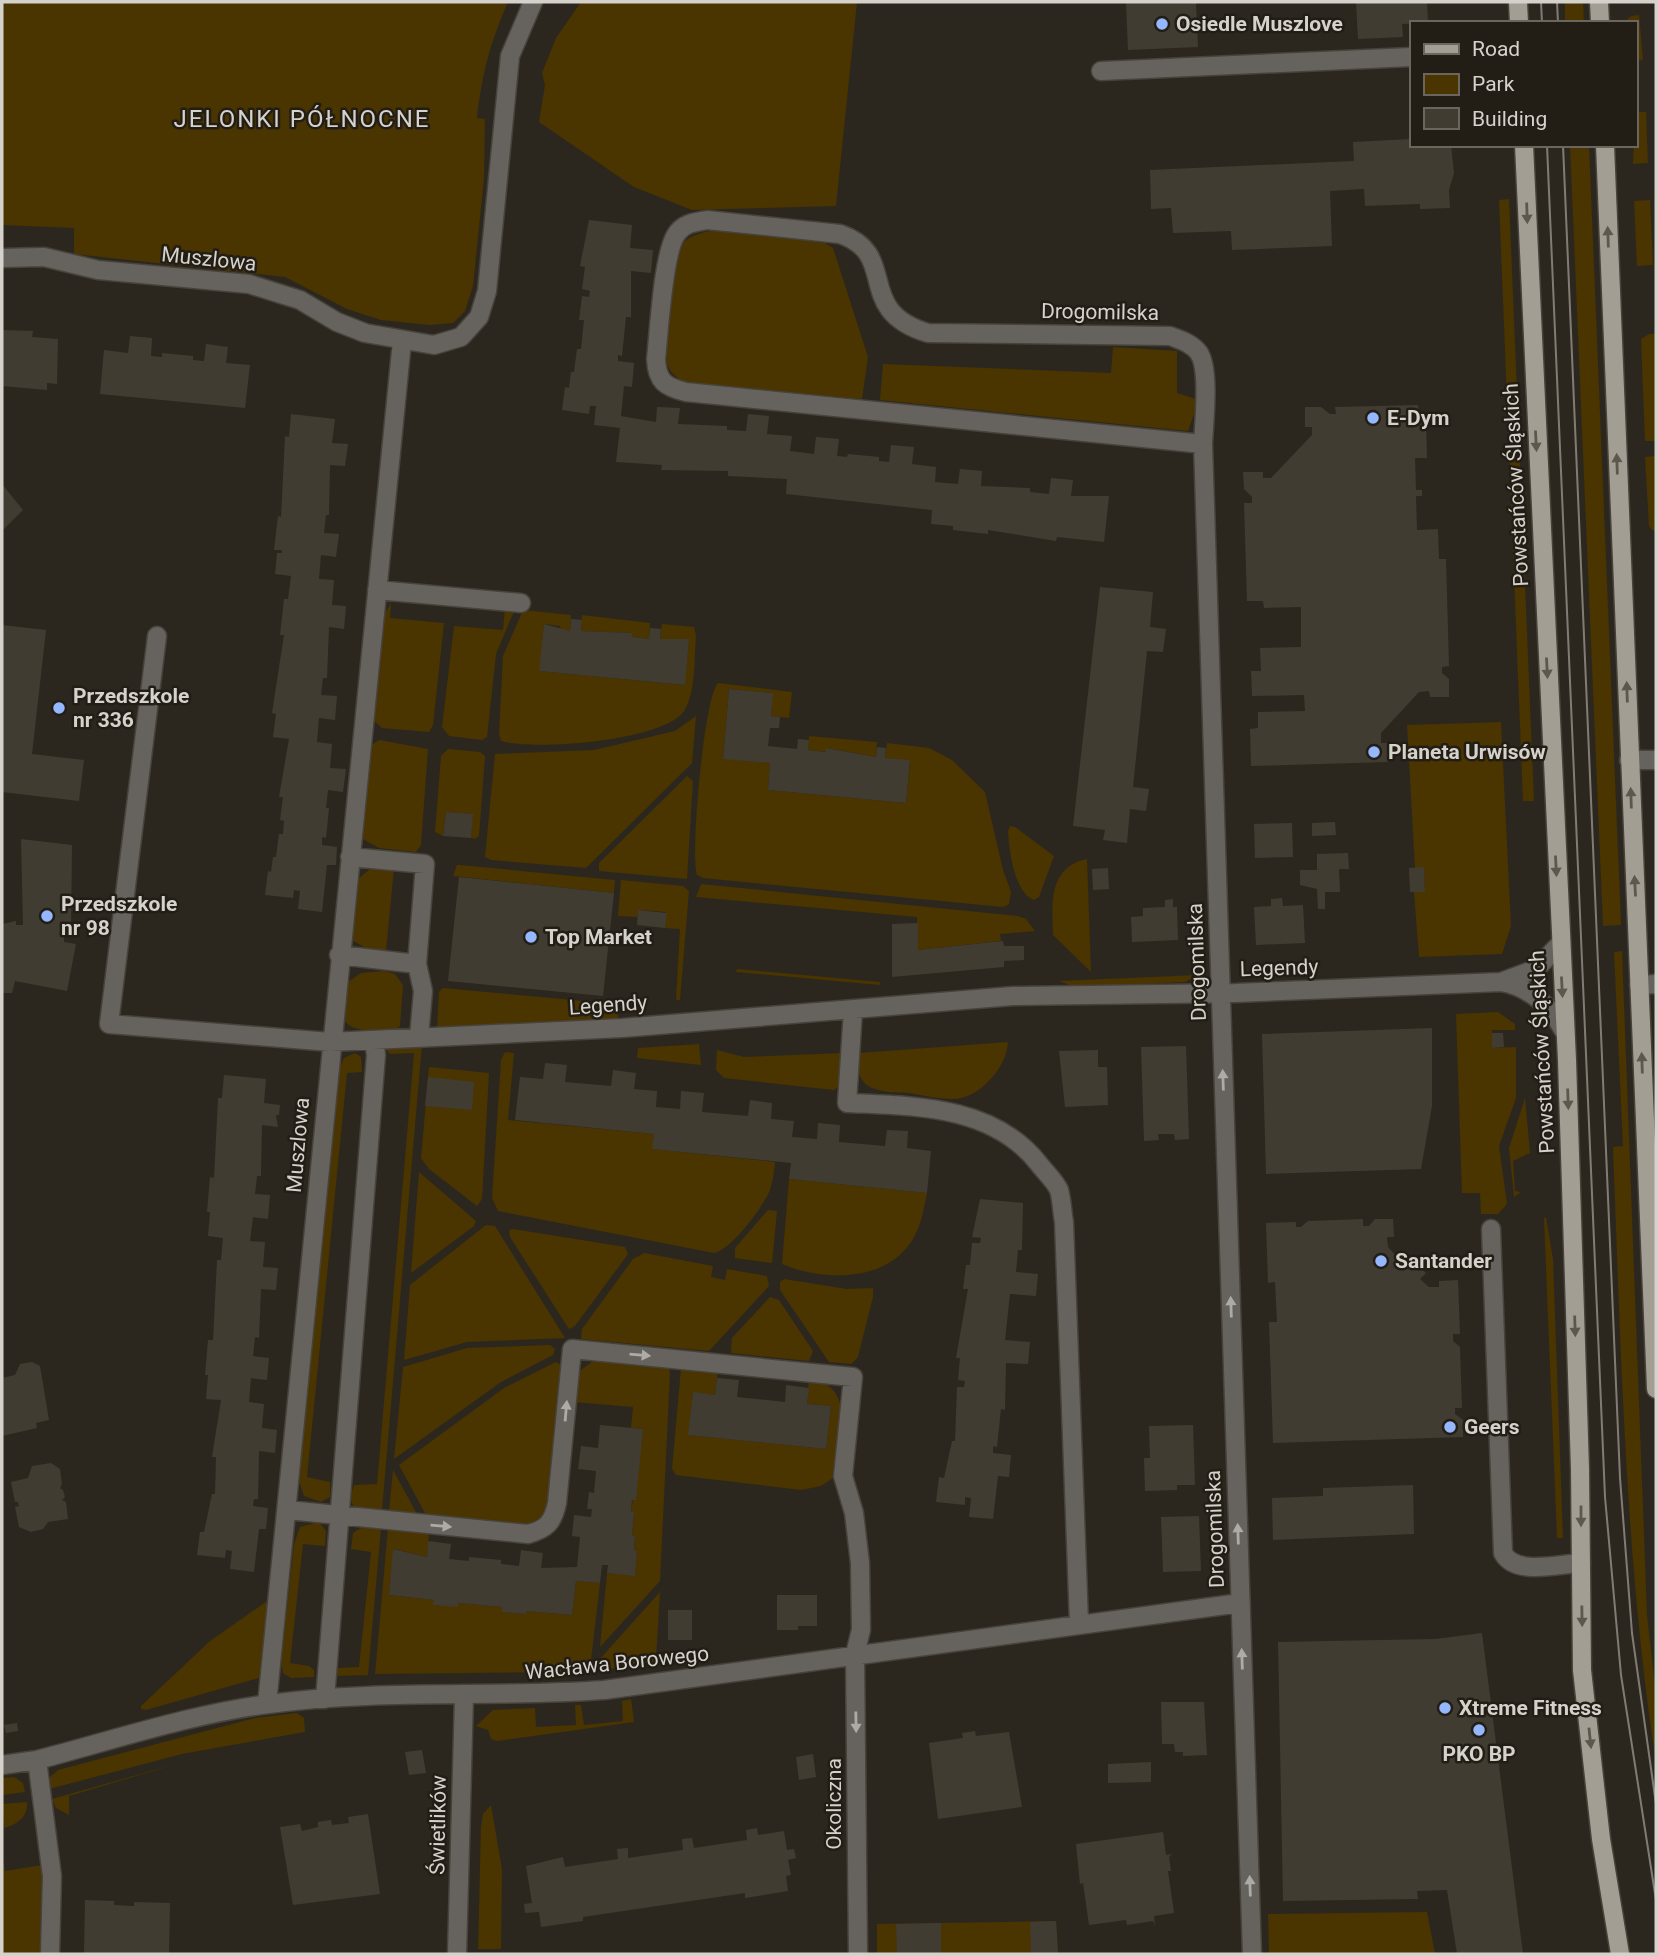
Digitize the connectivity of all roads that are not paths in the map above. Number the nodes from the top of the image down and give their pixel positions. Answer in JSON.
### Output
{"nodes":[{"id":1,"x":533,"y":2,"type":"edge"},
{"id":2,"x":1518,"y":2,"type":"edge"},
{"id":3,"x":1599,"y":2,"type":"edge"},
{"id":4,"x":1519,"y":21,"type":"edge"},
{"id":5,"x":1600,"y":21,"type":"edge"},
{"id":6,"x":1410,"y":57,"type":"edge"},
{"id":7,"x":1101,"y":71,"type":"dead end"},
{"id":8,"x":1524,"y":147,"type":"edge"},
{"id":9,"x":1605,"y":147,"type":"edge"},
{"id":10,"x":2,"y":258,"type":"edge"},
{"id":11,"x":402,"y":341,"type":"junction"},
{"id":12,"x":1203,"y":444,"type":"junction"},
{"id":13,"x":377,"y":590,"type":"junction"},
{"id":14,"x":521,"y":603,"type":"dead end"},
{"id":15,"x":157,"y":636,"type":"dead end"},
{"id":16,"x":1629,"y":760,"type":"junction"},
{"id":17,"x":1656,"y":760,"type":"edge"},
{"id":18,"x":350,"y":856,"type":"junction"},
{"id":19,"x":1560,"y":944,"type":"junction"},
{"id":20,"x":339,"y":955,"type":"junction"},
{"id":21,"x":417,"y":964,"type":"junction"},
{"id":22,"x":1501,"y":982,"type":"junction"},
{"id":23,"x":1647,"y":984,"type":"edge"},
{"id":24,"x":1220,"y":993,"type":"junction"},
{"id":25,"x":853,"y":1010,"type":"junction"},
{"id":26,"x":1564,"y":1031,"type":"junction"},
{"id":27,"x":419,"y":1037,"type":"junction"},
{"id":28,"x":374,"y":1040,"type":"junction"},
{"id":29,"x":330,"y":1042,"type":"junction"},
{"id":30,"x":1491,"y":1229,"type":"dead end"},
{"id":31,"x":1656,"y":1389,"type":"edge"},
{"id":32,"x":288,"y":1510,"type":"junction"},
{"id":33,"x":340,"y":1516,"type":"junction"},
{"id":34,"x":1581,"y":1563,"type":"junction"},
{"id":35,"x":1240,"y":1603,"type":"junction"},
{"id":36,"x":1079,"y":1623,"type":"junction"},
{"id":37,"x":855,"y":1654,"type":"junction"},
{"id":38,"x":464,"y":1696,"type":"junction"},
{"id":39,"x":325,"y":1699,"type":"junction"},
{"id":40,"x":267,"y":1704,"type":"junction"},
{"id":41,"x":37,"y":1760,"type":"junction"},
{"id":42,"x":2,"y":1765,"type":"edge"},
{"id":43,"x":50,"y":1954,"type":"edge"},
{"id":44,"x":457,"y":1954,"type":"edge"},
{"id":45,"x":858,"y":1954,"type":"edge"},
{"id":46,"x":1252,"y":1954,"type":"edge"},
{"id":47,"x":1620,"y":1954,"type":"edge"}],
"edges":[{"from":1,"to":11,"type":"street","name":"Muszlowa"},
{"from":2,"to":4,"type":"main road"},
{"from":3,"to":5,"type":"main road"},
{"from":6,"to":7,"type":"street"},
{"from":8,"to":19,"type":"main road","name":"Powstańców Śląskich","one_way":true},
{"from":16,"to":9,"type":"main road","one_way":true},
{"from":10,"to":11,"type":"street","name":"Muszlowa"},
{"from":11,"to":13,"type":"street","name":"Muszlowa"},
{"from":12,"to":12,"type":"street","name":"Drogomilska"},
{"from":12,"to":24,"type":"street","name":"Drogomilska"},
{"from":13,"to":14,"type":"street"},
{"from":13,"to":18,"type":"street","name":"Muszlowa"},
{"from":15,"to":29,"type":"street","name":"Legendy"},
{"from":16,"to":17,"type":"street"},
{"from":23,"to":16,"type":"main road","one_way":true},
{"from":18,"to":20,"type":"street","name":"Muszlowa"},
{"from":18,"to":21,"type":"street"},
{"from":19,"to":22,"type":"street","name":"Legendy"},
{"from":19,"to":26,"type":"main road","name":"Powstańców Śląskich","one_way":true},
{"from":20,"to":21,"type":"street"},
{"from":20,"to":29,"type":"street","name":"Muszlowa"},
{"from":21,"to":27,"type":"street"},
{"from":22,"to":24,"type":"street","name":"Legendy"},
{"from":22,"to":26,"type":"street","name":"Legendy"},
{"from":31,"to":23,"type":"main road","one_way":true},
{"from":24,"to":25,"type":"street","name":"Legendy"},
{"from":35,"to":24,"type":"street","name":"Drogomilska","one_way":true},
{"from":25,"to":27,"type":"street","name":"Legendy"},
{"from":25,"to":36,"type":"street"},
{"from":26,"to":34,"type":"main road","name":"Powstańców Śląskich","one_way":true},
{"from":27,"to":28,"type":"street","name":"Legendy"},
{"from":28,"to":29,"type":"street","name":"Legendy"},
{"from":28,"to":33,"type":"street"},
{"from":29,"to":32,"type":"street","name":"Muszlowa"},
{"from":30,"to":34,"type":"street"},
{"from":32,"to":33,"type":"street"},
{"from":32,"to":40,"type":"street","name":"Muszlowa"},
{"from":33,"to":37,"type":"street","name":"Okoliczna","one_way":true},
{"from":33,"to":39,"type":"street"},
{"from":34,"to":47,"type":"main road","name":"Powstańców Śląskich","one_way":true},
{"from":35,"to":36,"type":"street","name":"Wacława Borowego"},
{"from":46,"to":35,"type":"street","name":"Drogomilska","one_way":true},
{"from":36,"to":37,"type":"street","name":"Wacława Borowego"},
{"from":37,"to":38,"type":"street","name":"Wacława Borowego"},
{"from":37,"to":45,"type":"street","name":"Okoliczna","one_way":true},
{"from":38,"to":39,"type":"street","name":"Wacława Borowego"},
{"from":38,"to":44,"type":"street","name":"Świetlików"},
{"from":39,"to":40,"type":"street","name":"Wacława Borowego"},
{"from":40,"to":41,"type":"street","name":"Wacława Borowego"},
{"from":41,"to":42,"type":"street","name":"Wacława Borowego"},
{"from":41,"to":43,"type":"street"}]}
